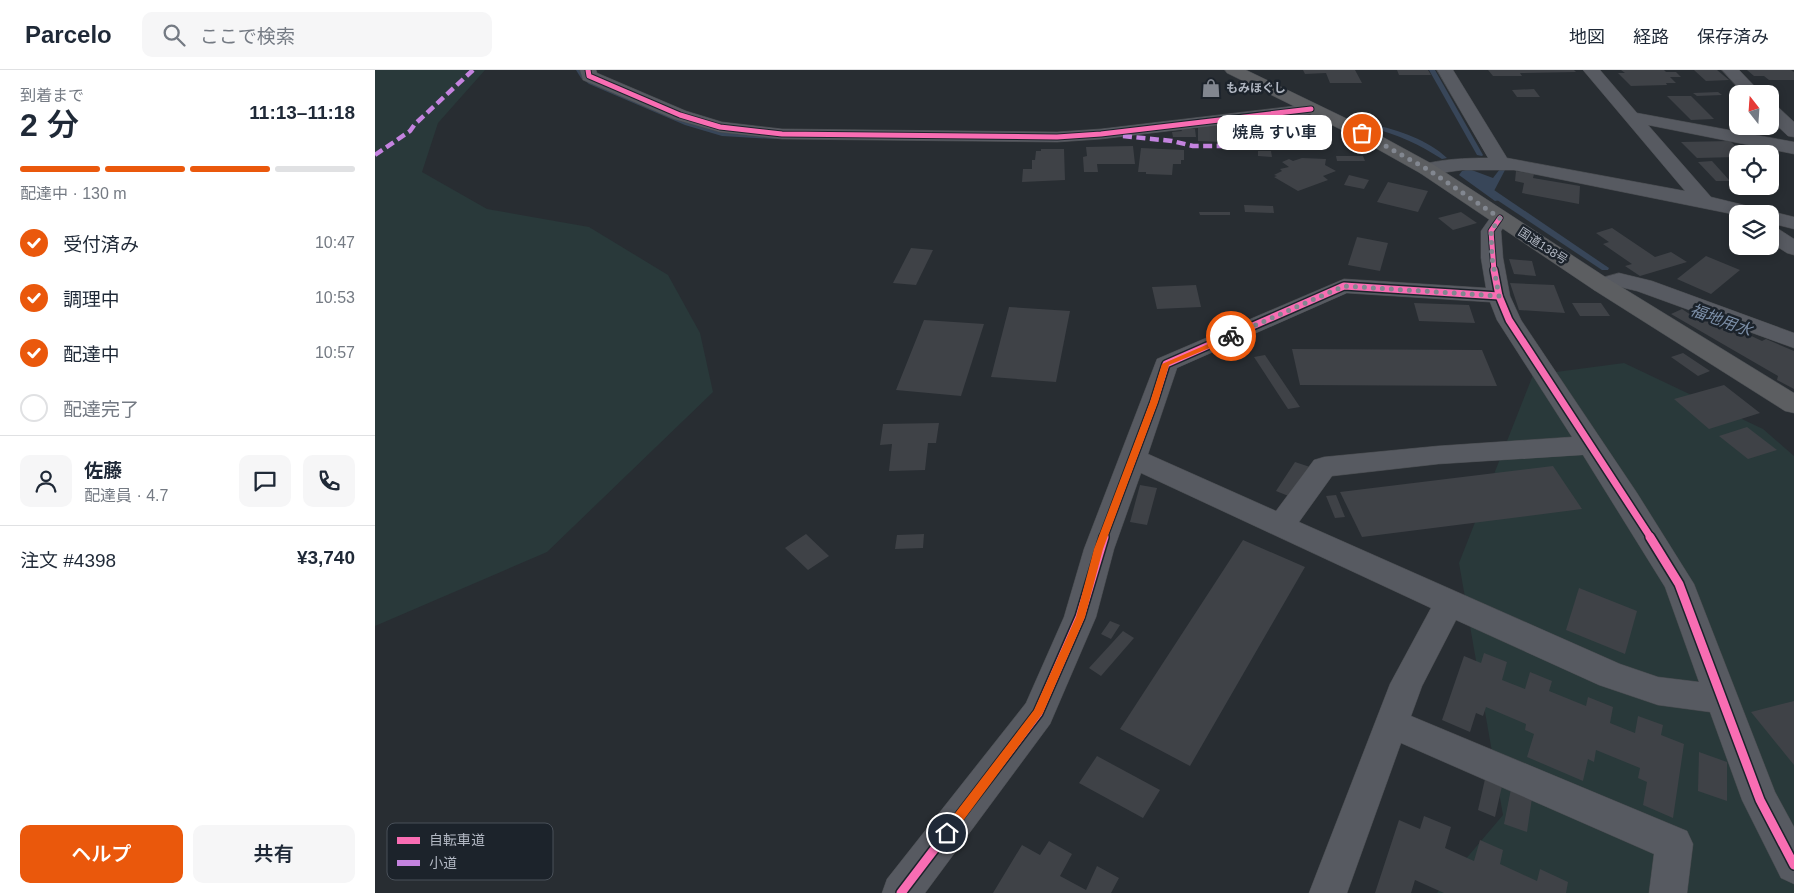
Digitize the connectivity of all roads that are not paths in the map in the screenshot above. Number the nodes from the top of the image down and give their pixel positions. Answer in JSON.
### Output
{"nodes":[{"id":1,"x":588,"y":70,"type":"edge"},
{"id":2,"x":1233,"y":70,"type":"edge"},
{"id":3,"x":1445,"y":70,"type":"edge"},
{"id":4,"x":1591,"y":70,"type":"edge"},
{"id":5,"x":1730,"y":70,"type":"edge"},
{"id":6,"x":1745,"y":85,"type":"edge"},
{"id":7,"x":1779,"y":105,"type":"edge"},
{"id":8,"x":1794,"y":106,"type":"edge"},
{"id":9,"x":1311,"y":109,"type":"junction"},
{"id":10,"x":1632,"y":117,"type":"junction"},
{"id":11,"x":1779,"y":118,"type":"edge"},
{"id":12,"x":1794,"y":132,"type":"edge"},
{"id":13,"x":1794,"y":148,"type":"edge"},
{"id":14,"x":1500,"y":163,"type":"junction"},
{"id":15,"x":1427,"y":169,"type":"junction"},
{"id":16,"x":1704,"y":201,"type":"junction"},
{"id":17,"x":1729,"y":209,"type":"edge"},
{"id":18,"x":1500,"y":218,"type":"junction"},
{"id":19,"x":1779,"y":219,"type":"edge"},
{"id":20,"x":1794,"y":223,"type":"edge"},
{"id":21,"x":1779,"y":238,"type":"edge"},
{"id":22,"x":1794,"y":249,"type":"edge"},
{"id":23,"x":1602,"y":284,"type":"junction"},
{"id":24,"x":1499,"y":296,"type":"junction"},
{"id":25,"x":1794,"y":341,"type":"edge"},
{"id":26,"x":1794,"y":405,"type":"edge"},
{"id":27,"x":1590,"y":445,"type":"junction"},
{"id":28,"x":1133,"y":458,"type":"junction"},
{"id":29,"x":1281,"y":526,"type":"junction"},
{"id":30,"x":1449,"y":603,"type":"junction"},
{"id":31,"x":1722,"y":699,"type":"junction"},
{"id":32,"x":1391,"y":723,"type":"junction"},
{"id":33,"x":1794,"y":865,"type":"edge"},
{"id":34,"x":901,"y":893,"type":"edge"},
{"id":35,"x":1328,"y":893,"type":"edge"},
{"id":36,"x":1668,"y":893,"type":"edge"}],
"edges":[{"from":1,"to":9,"type":"street"},
{"from":2,"to":9,"type":"highway","name":"国道138号"},
{"from":3,"to":14,"type":"street"},
{"from":4,"to":10,"type":"street"},
{"from":5,"to":6,"type":"street"},
{"from":7,"to":8,"type":"street"},
{"from":9,"to":15,"type":"highway","name":"国道138号"},
{"from":10,"to":13,"type":"street"},
{"from":10,"to":16,"type":"street"},
{"from":11,"to":12,"type":"street"},
{"from":14,"to":15,"type":"street"},
{"from":14,"to":16,"type":"street"},
{"from":15,"to":18,"type":"highway","name":"国道138号"},
{"from":16,"to":17,"type":"street"},
{"from":18,"to":23,"type":"highway","name":"国道138号"},
{"from":18,"to":24,"type":"street"},
{"from":19,"to":20,"type":"street"},
{"from":21,"to":22,"type":"street"},
{"from":23,"to":25,"type":"street"},
{"from":23,"to":26,"type":"highway","name":"国道138号"},
{"from":24,"to":27,"type":"street"},
{"from":24,"to":28,"type":"street"},
{"from":27,"to":29,"type":"street"},
{"from":27,"to":31,"type":"street"},
{"from":28,"to":29,"type":"street"},
{"from":28,"to":34,"type":"street"},
{"from":29,"to":30,"type":"street"},
{"from":30,"to":31,"type":"street"},
{"from":30,"to":32,"type":"street"},
{"from":31,"to":33,"type":"street"},
{"from":32,"to":35,"type":"street"},
{"from":32,"to":36,"type":"street"}]}
